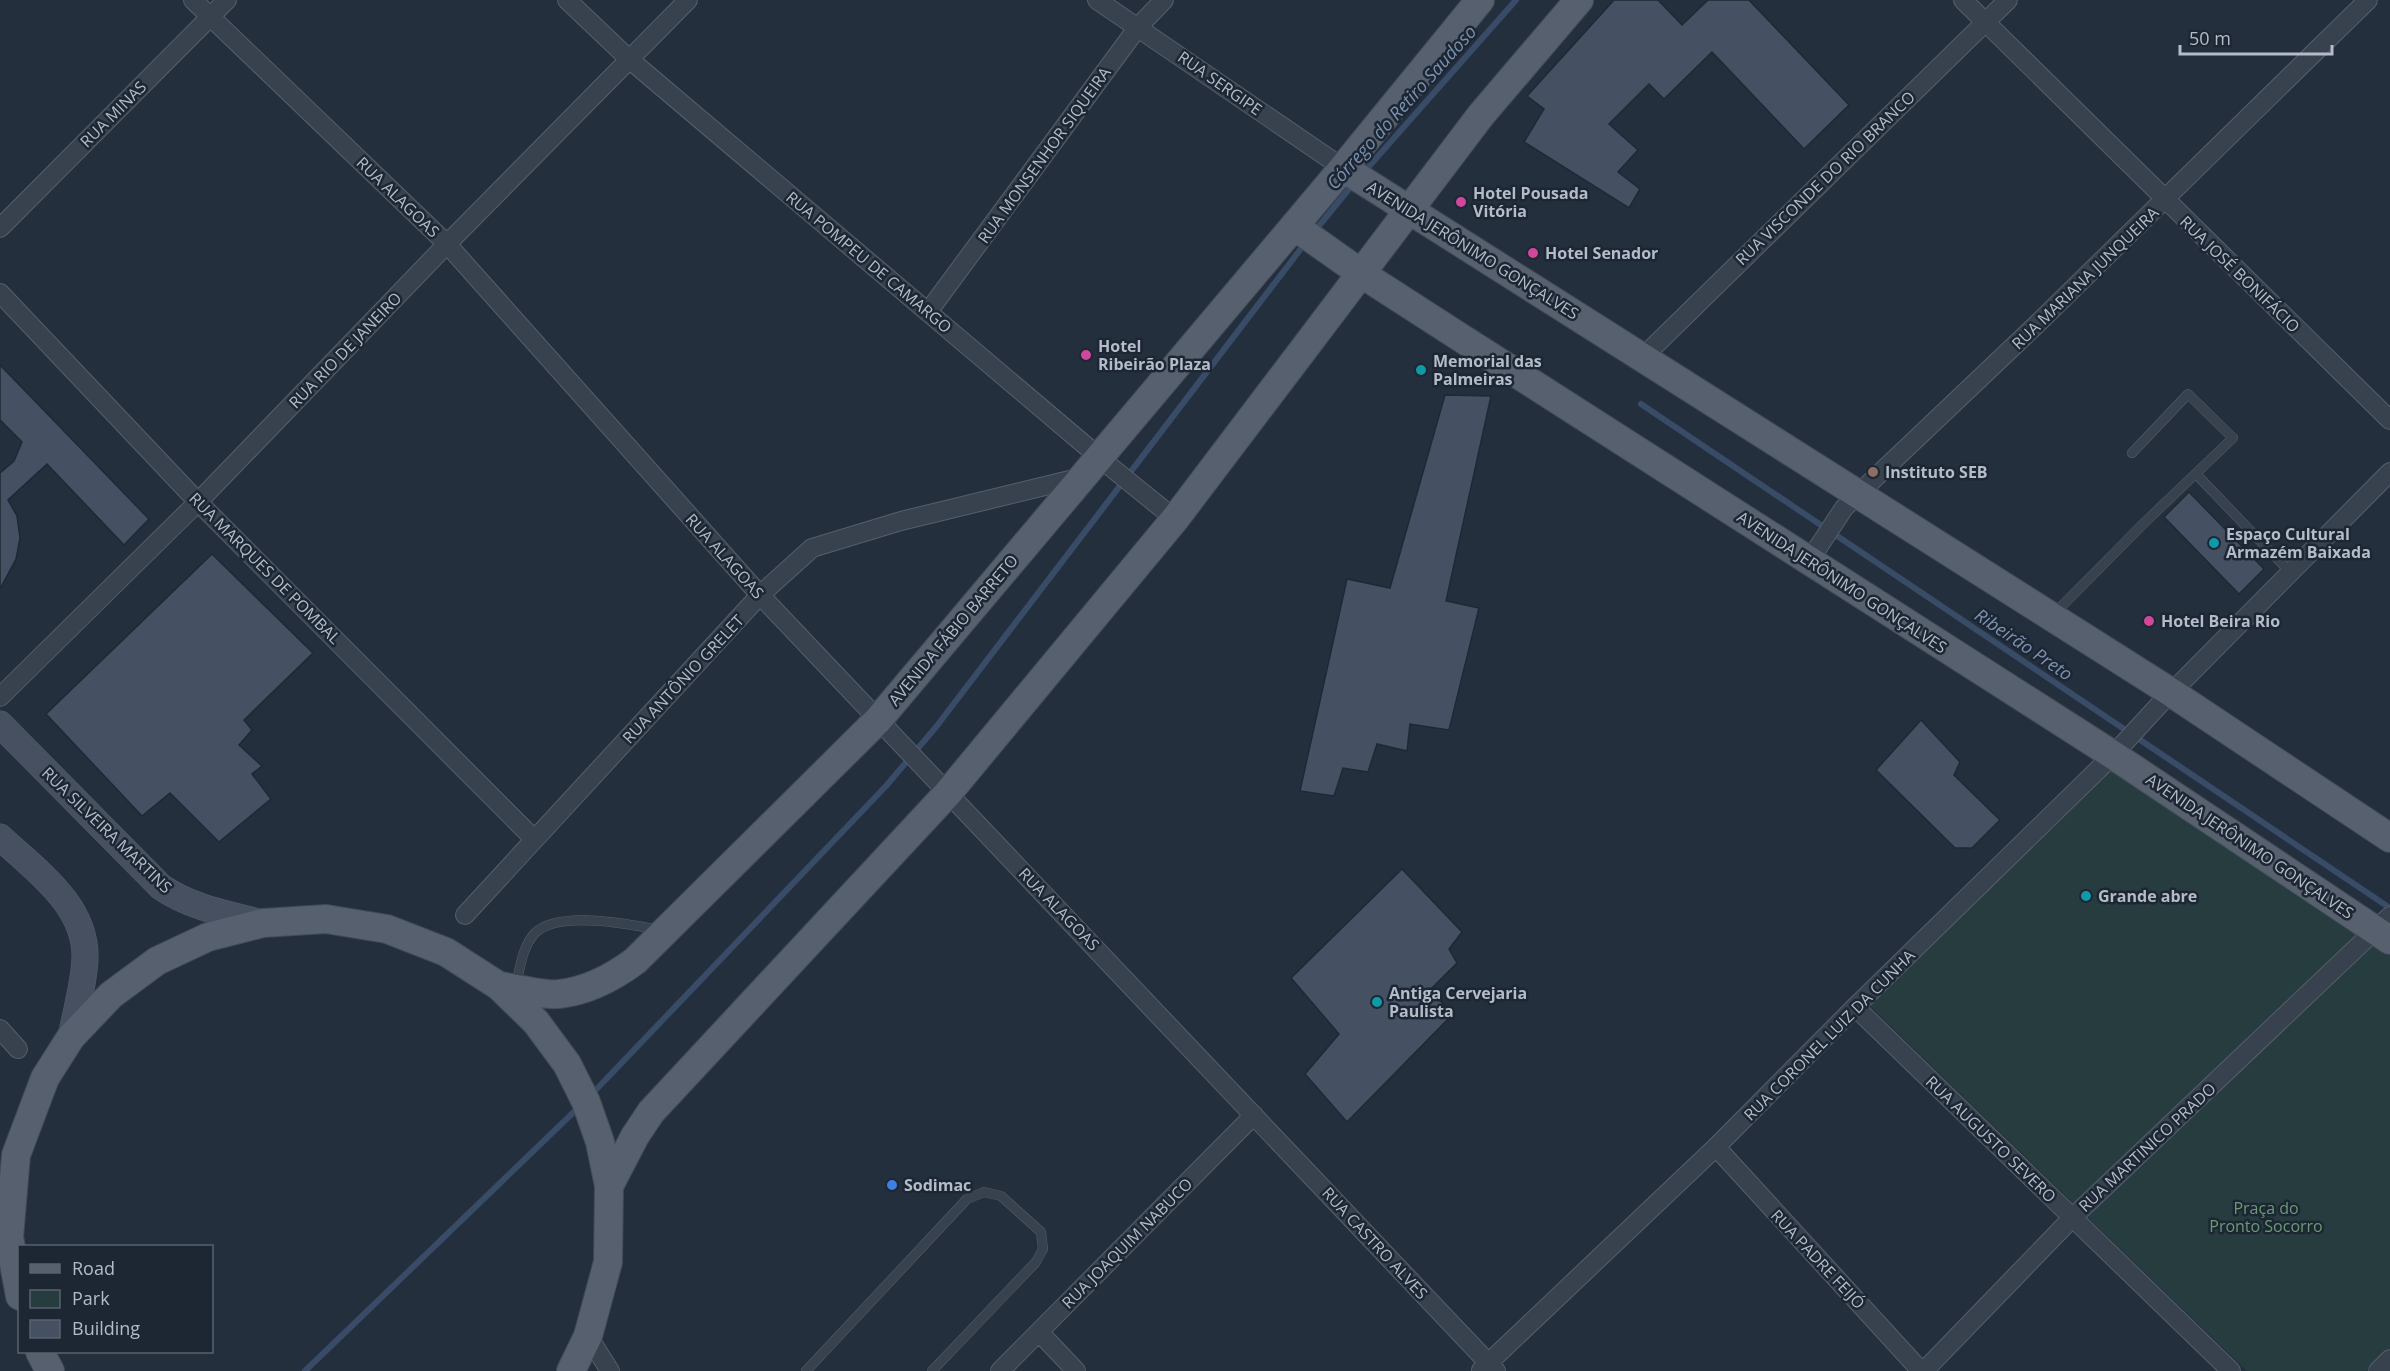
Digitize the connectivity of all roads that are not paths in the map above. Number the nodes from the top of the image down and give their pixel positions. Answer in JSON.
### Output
{"nodes":[{"id":1,"x":193,"y":0,"type":"edge"},
{"id":2,"x":227,"y":0,"type":"edge"},
{"id":3,"x":567,"y":0,"type":"edge"},
{"id":4,"x":688,"y":0,"type":"edge"},
{"id":5,"x":1097,"y":0,"type":"edge"},
{"id":6,"x":1164,"y":0,"type":"edge"},
{"id":7,"x":1480,"y":0,"type":"edge"},
{"id":8,"x":1579,"y":0,"type":"edge"},
{"id":9,"x":1963,"y":0,"type":"edge"},
{"id":10,"x":2008,"y":0,"type":"edge"},
{"id":11,"x":2368,"y":0,"type":"edge"},
{"id":12,"x":211,"y":16,"type":"junction"},
{"id":13,"x":1986,"y":21,"type":"junction"},
{"id":14,"x":1138,"y":27,"type":"junction"},
{"id":15,"x":629,"y":59,"type":"junction"},
{"id":16,"x":1349,"y":172,"type":"junction"},
{"id":17,"x":2165,"y":200,"type":"junction"},
{"id":18,"x":1403,"y":206,"type":"junction"},
{"id":19,"x":0,"y":228,"type":"edge"},
{"id":20,"x":1301,"y":230,"type":"junction"},
{"id":21,"x":447,"y":244,"type":"junction"},
{"id":22,"x":1355,"y":268,"type":"junction"},
{"id":23,"x":0,"y":293,"type":"edge"},
{"id":24,"x":928,"y":312,"type":"junction"},
{"id":25,"x":1642,"y":357,"type":"junction"},
{"id":26,"x":2390,"y":420,"type":"edge"},
{"id":27,"x":2132,"y":453,"type":"dead end"},
{"id":28,"x":1098,"y":467,"type":"junction"},
{"id":29,"x":2390,"y":472,"type":"edge"},
{"id":30,"x":2196,"y":474,"type":"junction"},
{"id":31,"x":1851,"y":501,"type":"junction"},
{"id":32,"x":198,"y":502,"type":"junction"},
{"id":33,"x":1171,"y":515,"type":"junction"},
{"id":34,"x":1814,"y":554,"type":"junction"},
{"id":35,"x":2291,"y":573,"type":"junction"},
{"id":36,"x":760,"y":595,"type":"junction"},
{"id":37,"x":2051,"y":618,"type":"junction"},
{"id":38,"x":0,"y":697,"type":"edge"},
{"id":39,"x":2165,"y":699,"type":"junction"},
{"id":40,"x":881,"y":723,"type":"junction"},
{"id":41,"x":0,"y":724,"type":"edge"},
{"id":42,"x":2119,"y":748,"type":"junction"},
{"id":43,"x":940,"y":784,"type":"junction"},
{"id":44,"x":0,"y":837,"type":"edge"},
{"id":45,"x":2390,"y":838,"type":"edge"},
{"id":46,"x":534,"y":839,"type":"junction"},
{"id":47,"x":465,"y":915,"type":"dead end"},
{"id":48,"x":263,"y":923,"type":"junction"},
{"id":49,"x":2385,"y":928,"type":"edge"},
{"id":50,"x":666,"y":931,"type":"junction"},
{"id":51,"x":507,"y":987,"type":"junction"},
{"id":52,"x":1855,"y":1007,"type":"junction"},
{"id":53,"x":0,"y":1029,"type":"edge"},
{"id":54,"x":71,"y":1037,"type":"junction"},
{"id":55,"x":18,"y":1049,"type":"dead end"},
{"id":56,"x":1254,"y":1115,"type":"junction"},
{"id":57,"x":1716,"y":1147,"type":"junction"},
{"id":58,"x":609,"y":1186,"type":"junction"},
{"id":59,"x":2072,"y":1218,"type":"junction"},
{"id":60,"x":18,"y":1285,"type":"edge"},
{"id":61,"x":1039,"y":1332,"type":"junction"},
{"id":62,"x":588,"y":1336,"type":"junction"},
{"id":63,"x":41,"y":1353,"type":"edge"},
{"id":64,"x":2390,"y":1359,"type":"edge"},
{"id":65,"x":1488,"y":1368,"type":"edge"},
{"id":66,"x":50,"y":1371,"type":"edge"},
{"id":67,"x":571,"y":1371,"type":"edge"},
{"id":68,"x":610,"y":1371,"type":"edge"},
{"id":69,"x":806,"y":1371,"type":"edge"},
{"id":70,"x":932,"y":1371,"type":"edge"},
{"id":71,"x":1000,"y":1371,"type":"edge"},
{"id":72,"x":1076,"y":1371,"type":"edge"},
{"id":73,"x":1922,"y":1371,"type":"edge"},
{"id":74,"x":2231,"y":1371,"type":"edge"},
{"id":75,"x":2378,"y":1371,"type":"edge"}],
"edges":[{"from":1,"to":12,"type":"street","name":"RUA ALAGOAS"},
{"from":2,"to":12,"type":"street","name":"RUA MINAS"},
{"from":3,"to":15,"type":"street","name":"RUA POMPEU DE CAMARGO"},
{"from":4,"to":15,"type":"street","name":"RUA RIO DE JANEIRO"},
{"from":5,"to":14,"type":"street","name":"RUA SERGIPE"},
{"from":6,"to":14,"type":"street","name":"RUA MONSENHOR SIQUEIRA"},
{"from":7,"to":16,"type":"main road","name":"AVENIDA FÁBIO BARRETO"},
{"from":8,"to":18,"type":"main road"},
{"from":9,"to":13,"type":"street","name":"RUA JOSÉ BONIFÁCIO"},
{"from":10,"to":13,"type":"street","name":"RUA VISCONDE DO RIO BRANCO"},
{"from":11,"to":17,"type":"street","name":"RUA MARIANA JUNQUEIRA"},
{"from":12,"to":19,"type":"street","name":"RUA MINAS"},
{"from":12,"to":21,"type":"street","name":"RUA ALAGOAS"},
{"from":13,"to":17,"type":"street","name":"RUA JOSÉ BONIFÁCIO"},
{"from":13,"to":25,"type":"street","name":"RUA VISCONDE DO RIO BRANCO"},
{"from":14,"to":16,"type":"street","name":"RUA SERGIPE"},
{"from":14,"to":24,"type":"street","name":"RUA MONSENHOR SIQUEIRA"},
{"from":15,"to":21,"type":"street","name":"RUA RIO DE JANEIRO"},
{"from":15,"to":24,"type":"street","name":"RUA POMPEU DE CAMARGO"},
{"from":16,"to":18,"type":"main road","name":"AVENIDA JERÔNIMO GONÇALVES"},
{"from":16,"to":20,"type":"main road","name":"AVENIDA FÁBIO BARRETO"},
{"from":17,"to":26,"type":"street","name":"RUA JOSÉ BONIFÁCIO"},
{"from":17,"to":31,"type":"street","name":"RUA MARIANA JUNQUEIRA"},
{"from":18,"to":22,"type":"main road"},
{"from":18,"to":25,"type":"main road","name":"AVENIDA JERÔNIMO GONÇALVES"},
{"from":20,"to":22,"type":"main road","name":"AVENIDA JERÔNIMO GONÇALVES"},
{"from":20,"to":28,"type":"main road","name":"AVENIDA FÁBIO BARRETO"},
{"from":21,"to":32,"type":"street","name":"RUA RIO DE JANEIRO"},
{"from":21,"to":36,"type":"street","name":"RUA ALAGOAS"},
{"from":22,"to":33,"type":"main road"},
{"from":22,"to":34,"type":"main road","name":"AVENIDA JERÔNIMO GONÇALVES"},
{"from":23,"to":32,"type":"street","name":"RUA MARQUES DE POMBAL"},
{"from":24,"to":28,"type":"street","name":"RUA POMPEU DE CAMARGO"},
{"from":25,"to":31,"type":"main road","name":"AVENIDA JERÔNIMO GONÇALVES"},
{"from":27,"to":30,"type":"lane"},
{"from":28,"to":33,"type":"street","name":"RUA POMPEU DE CAMARGO"},
{"from":28,"to":36,"type":"street","name":"RUA ANTÔNIO GRELET"},
{"from":28,"to":40,"type":"main road","name":"AVENIDA FÁBIO BARRETO"},
{"from":29,"to":35,"type":"street","name":"RUA CORONEL LUIZ DA CUNHA"},
{"from":30,"to":35,"type":"lane"},
{"from":30,"to":37,"type":"lane"},
{"from":31,"to":34,"type":"street","name":"RUA MARIANA JUNQUEIRA"},
{"from":31,"to":37,"type":"main road","name":"AVENIDA JERÔNIMO GONÇALVES"},
{"from":32,"to":38,"type":"street","name":"RUA RIO DE JANEIRO"},
{"from":32,"to":46,"type":"street","name":"RUA MARQUES DE POMBAL"},
{"from":33,"to":43,"type":"main road"},
{"from":34,"to":42,"type":"main road","name":"AVENIDA JERÔNIMO GONÇALVES"},
{"from":35,"to":39,"type":"street","name":"RUA CORONEL LUIZ DA CUNHA"},
{"from":36,"to":40,"type":"street","name":"RUA ALAGOAS"},
{"from":36,"to":46,"type":"street","name":"RUA ANTÔNIO GRELET"},
{"from":37,"to":39,"type":"main road","name":"AVENIDA JERÔNIMO GONÇALVES"},
{"from":39,"to":42,"type":"street","name":"RUA CORONEL LUIZ DA CUNHA"},
{"from":39,"to":45,"type":"main road","name":"AVENIDA JERÔNIMO GONÇALVES"},
{"from":40,"to":43,"type":"street","name":"RUA ALAGOAS"},
{"from":40,"to":50,"type":"main road","name":"AVENIDA FÁBIO BARRETO"},
{"from":41,"to":48,"type":"main road","name":"RUA SILVEIRA MARTINS"},
{"from":42,"to":49,"type":"main road","name":"AVENIDA JERÔNIMO GONÇALVES"},
{"from":42,"to":52,"type":"street","name":"RUA CORONEL LUIZ DA CUNHA"},
{"from":43,"to":56,"type":"street","name":"RUA ALAGOAS"},
{"from":43,"to":58,"type":"main road"},
{"from":44,"to":54,"type":"main road"},
{"from":46,"to":47,"type":"street","name":"RUA ANTÔNIO GRELET"},
{"from":48,"to":51,"type":"main road"},
{"from":48,"to":54,"type":"main road"},
{"from":49,"to":59,"type":"street","name":"RUA MARTINICO PRADO"},
{"from":50,"to":51,"type":"main road","name":"AVENIDA FÁBIO BARRETO"},
{"from":50,"to":51,"type":"lane"},
{"from":51,"to":58,"type":"main road"},
{"from":52,"to":57,"type":"street","name":"RUA CORONEL LUIZ DA CUNHA"},
{"from":52,"to":59,"type":"street","name":"RUA AUGUSTO SEVERO"},
{"from":53,"to":55,"type":"street"},
{"from":54,"to":60,"type":"main road"},
{"from":56,"to":61,"type":"street","name":"RUA JOAQUIM NABUCO"},
{"from":56,"to":65,"type":"street","name":"RUA CASTRO ALVES"},
{"from":57,"to":65,"type":"street","name":"RUA CORONEL LUIZ DA CUNHA"},
{"from":57,"to":73,"type":"street","name":"RUA PADRE FEIJÓ"},
{"from":58,"to":62,"type":"main road"},
{"from":59,"to":73,"type":"street","name":"RUA MARTINICO PRADO"},
{"from":59,"to":74,"type":"street","name":"RUA AUGUSTO SEVERO"},
{"from":61,"to":71,"type":"street","name":"RUA JOAQUIM NABUCO"},
{"from":61,"to":72,"type":"street"},
{"from":62,"to":67,"type":"main road"},
{"from":62,"to":68,"type":"street"},
{"from":63,"to":66,"type":"main road"},
{"from":64,"to":75,"type":"street"},
{"from":69,"to":70,"type":"lane"}]}
